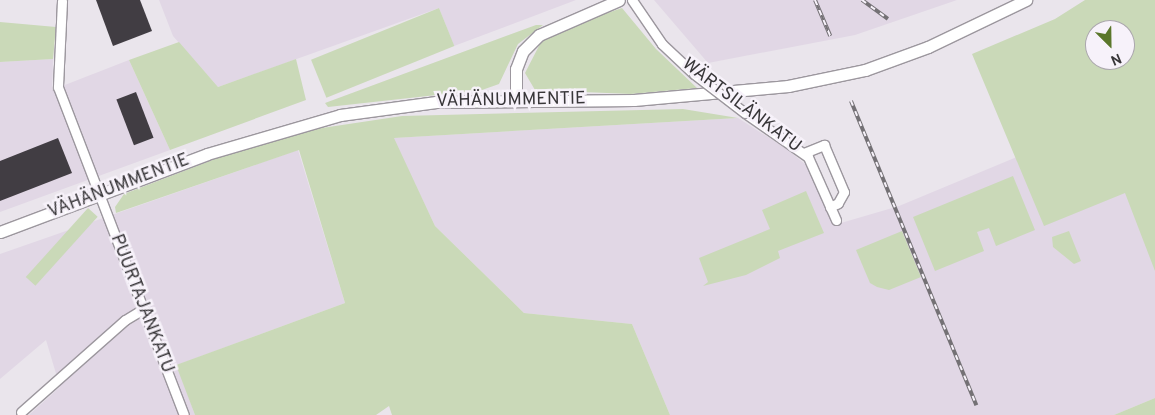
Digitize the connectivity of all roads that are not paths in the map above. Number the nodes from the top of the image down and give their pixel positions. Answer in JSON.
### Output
{"nodes":[{"id":1,"x":619,"y":0,"type":"edge"},
{"id":2,"x":632,"y":0,"type":"edge"},
{"id":3,"x":1026,"y":0,"type":"edge"},
{"id":4,"x":62,"y":1,"type":"dead end"},
{"id":5,"x":516,"y":99,"type":"junction"},
{"id":6,"x":804,"y":153,"type":"junction"},
{"id":7,"x":98,"y":194,"type":"junction"},
{"id":8,"x":830,"y":207,"type":"junction"},
{"id":9,"x":836,"y":220,"type":"dead end"},
{"id":10,"x":0,"y":232,"type":"edge"},
{"id":11,"x":143,"y":309,"type":"junction"},
{"id":12,"x":20,"y":412,"type":"dead end"},
{"id":13,"x":184,"y":415,"type":"edge"}],
"edges":[{"from":1,"to":5,"type":"main road"},
{"from":2,"to":6,"type":"street","name":"WÄRTSILÄNKATU","bridge":true},
{"from":3,"to":5,"type":"main road","name":"VÄHÄNUMMENTIE"},
{"from":4,"to":7,"type":"street","name":"PUURTAJANKATU"},
{"from":5,"to":7,"type":"main road","name":"VÄHÄNUMMENTIE"},
{"from":6,"to":8,"type":"street","name":"WÄRTSILÄNKATU"},
{"from":6,"to":8,"type":"street"},
{"from":7,"to":10,"type":"main road","name":"VÄHÄNUMMENTIE"},
{"from":7,"to":11,"type":"street","name":"PUURTAJANKATU"},
{"from":8,"to":9,"type":"street","name":"WÄRTSILÄNKATU"},
{"from":11,"to":12,"type":"street"},
{"from":11,"to":13,"type":"street","name":"PUURTAJANKATU"}]}
